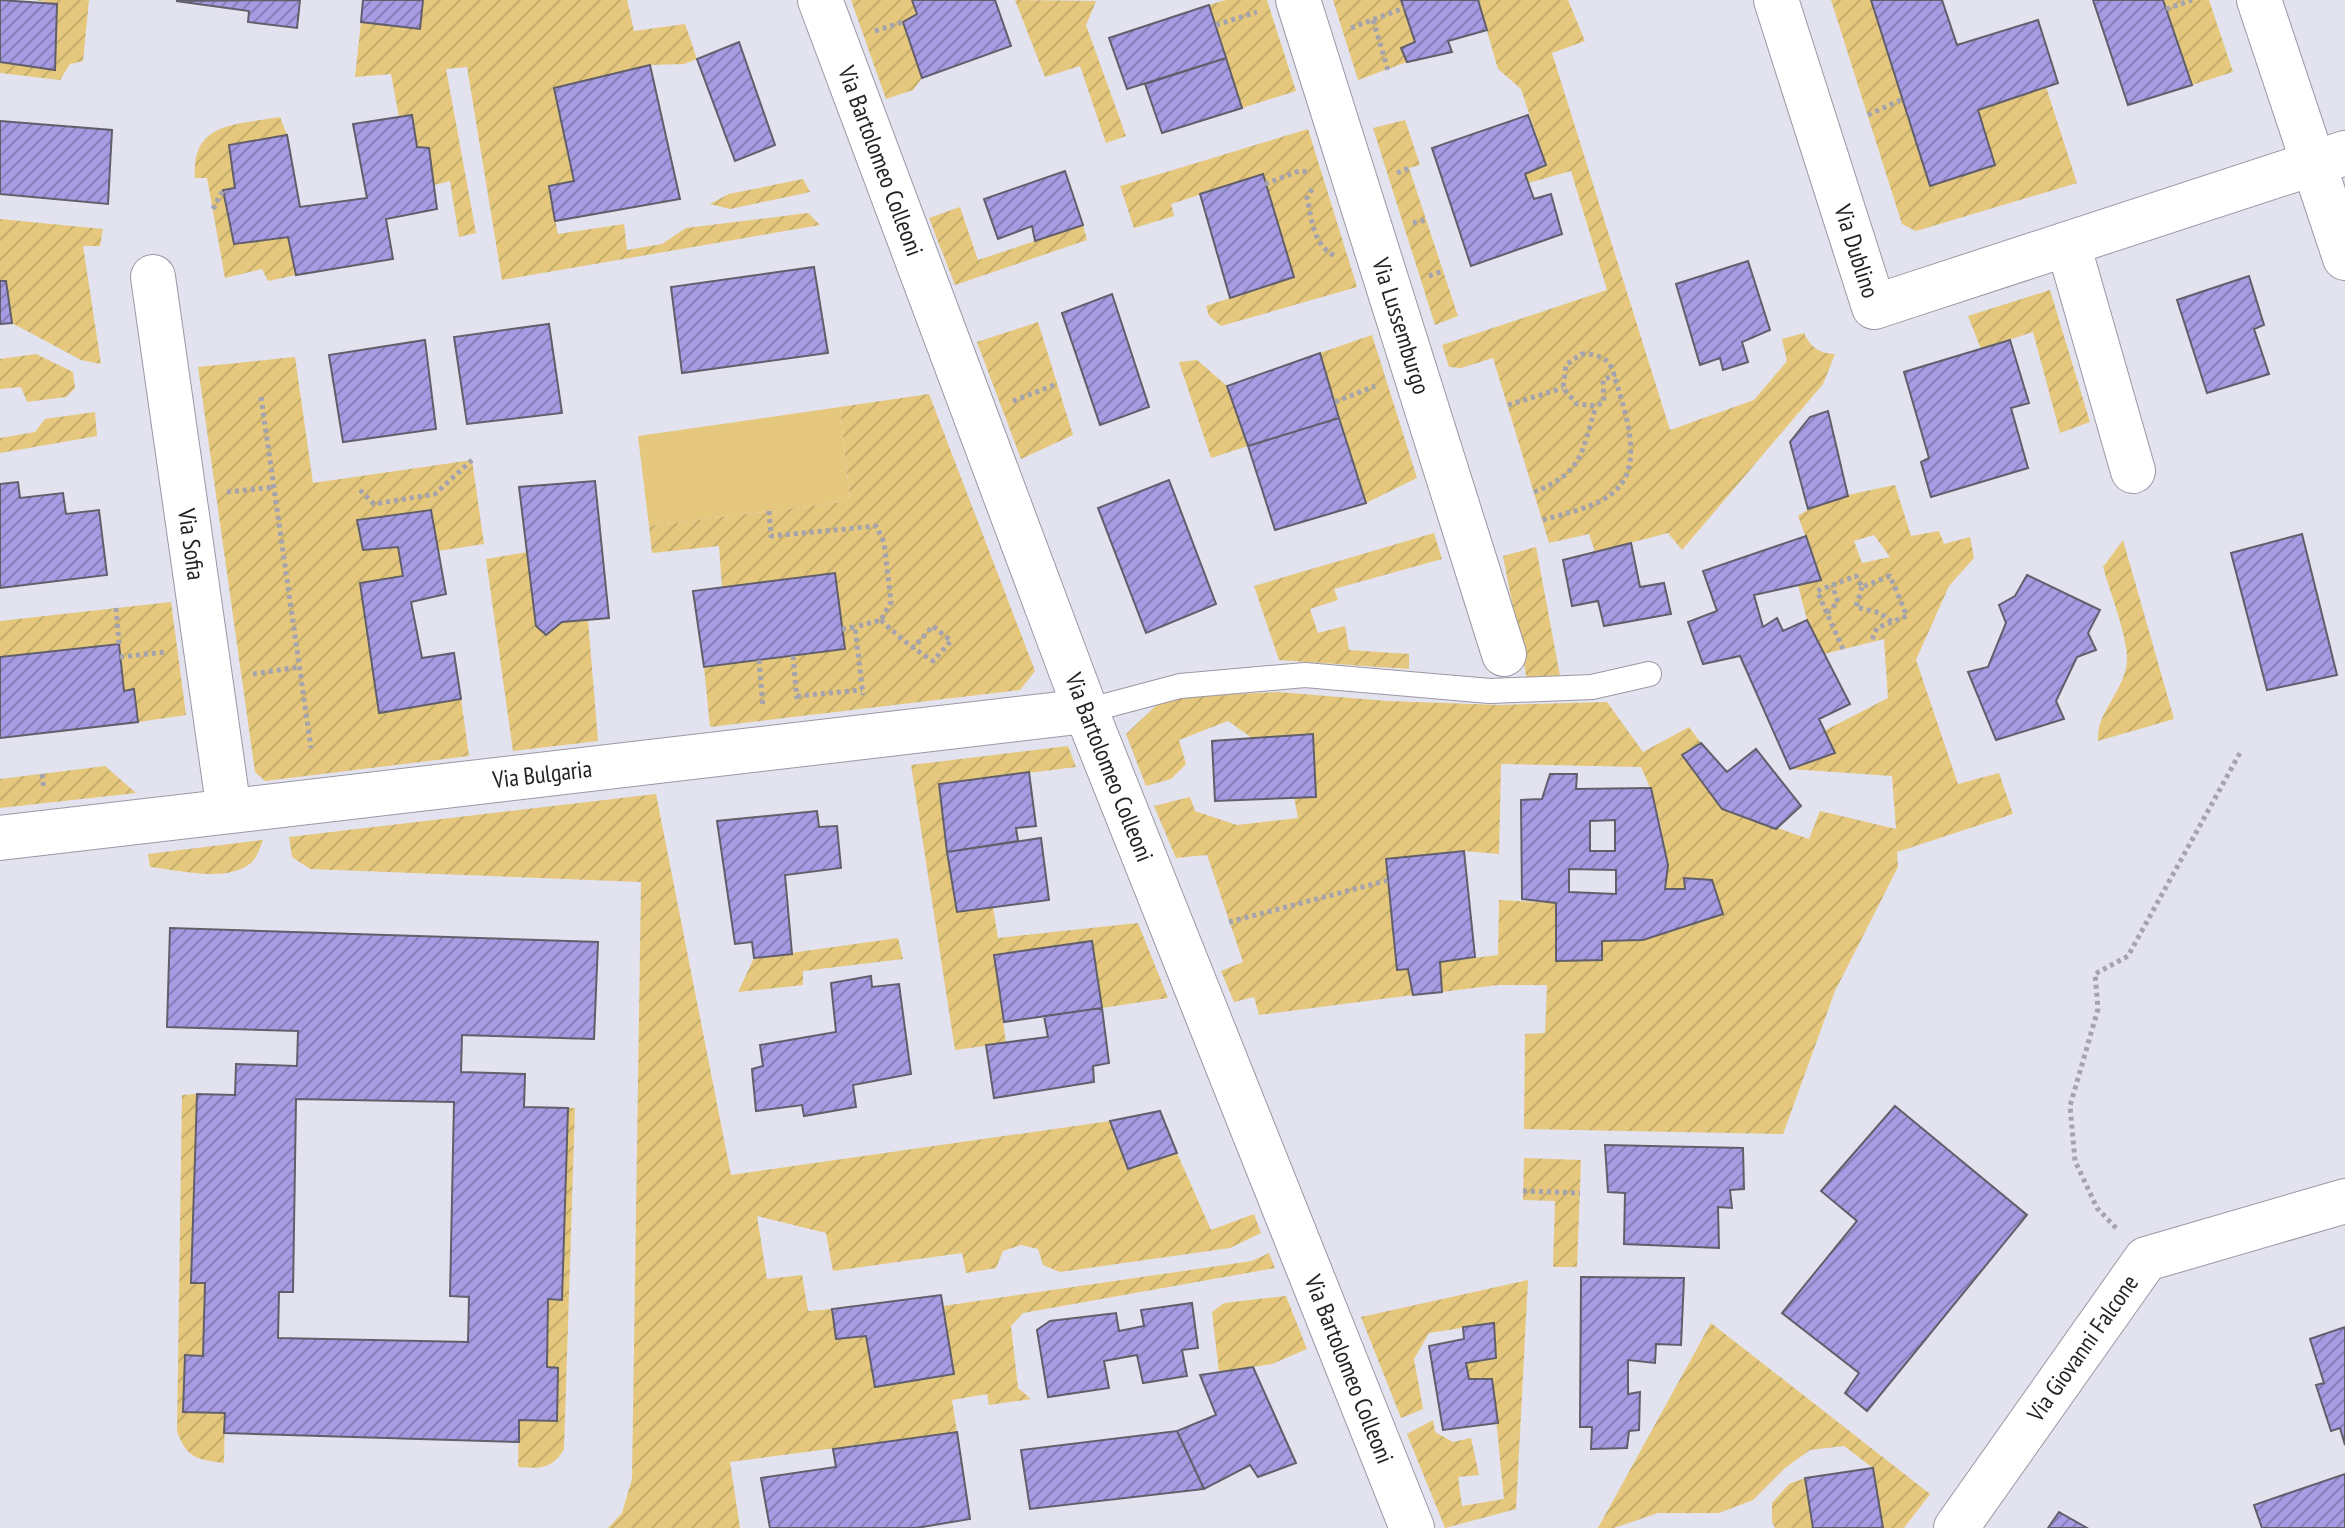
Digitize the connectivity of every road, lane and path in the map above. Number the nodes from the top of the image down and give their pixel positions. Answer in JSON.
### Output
{"nodes":[{"id":1,"x":820,"y":0,"type":"edge"},
{"id":2,"x":1776,"y":0,"type":"edge"},
{"id":3,"x":2192,"y":0,"type":"edge"},
{"id":4,"x":2259,"y":0,"type":"edge"},
{"id":5,"x":1284,"y":4,"type":"edge"},
{"id":6,"x":1404,"y":8,"type":"dead end"},
{"id":7,"x":2166,"y":9,"type":"dead end"},
{"id":8,"x":1373,"y":20,"type":"junction"},
{"id":9,"x":1216,"y":25,"type":"dead end"},
{"id":10,"x":1343,"y":31,"type":"dead end"},
{"id":11,"x":1388,"y":70,"type":"dead end"},
{"id":12,"x":1903,"y":99,"type":"dead end"},
{"id":13,"x":1868,"y":115,"type":"dead end"},
{"id":14,"x":2329,"y":158,"type":"edge"},
{"id":15,"x":1321,"y":172,"type":"dead end"},
{"id":16,"x":1265,"y":184,"type":"dead end"},
{"id":17,"x":1314,"y":185,"type":"dead end"},
{"id":18,"x":223,"y":190,"type":"dead end"},
{"id":19,"x":213,"y":209,"type":"dead end"},
{"id":20,"x":2068,"y":244,"type":"junction"},
{"id":21,"x":1338,"y":257,"type":"dead end"},
{"id":22,"x":2345,"y":258,"type":"edge"},
{"id":23,"x":153,"y":277,"type":"dead end"},
{"id":24,"x":1614,"y":375,"type":"junction"},
{"id":25,"x":1387,"y":381,"type":"dead end"},
{"id":26,"x":1057,"y":384,"type":"dead end"},
{"id":27,"x":1563,"y":388,"type":"junction"},
{"id":28,"x":261,"y":397,"type":"dead end"},
{"id":29,"x":1335,"y":402,"type":"dead end"},
{"id":30,"x":1000,"y":405,"type":"dead end"},
{"id":31,"x":1508,"y":405,"type":"dead end"},
{"id":32,"x":1596,"y":406,"type":"junction"},
{"id":33,"x":472,"y":460,"type":"dead end"},
{"id":34,"x":2133,"y":471,"type":"dead end"},
{"id":35,"x":274,"y":487,"type":"junction"},
{"id":36,"x":360,"y":490,"type":"dead end"},
{"id":37,"x":1534,"y":492,"type":"dead end"},
{"id":38,"x":216,"y":493,"type":"dead end"},
{"id":39,"x":769,"y":511,"type":"dead end"},
{"id":40,"x":1543,"y":520,"type":"dead end"},
{"id":41,"x":1832,"y":585,"type":"junction"},
{"id":42,"x":1862,"y":587,"type":"junction"},
{"id":43,"x":116,"y":608,"type":"dead end"},
{"id":44,"x":1827,"y":613,"type":"junction"},
{"id":45,"x":881,"y":620,"type":"junction"},
{"id":46,"x":1892,"y":622,"type":"junction"},
{"id":47,"x":855,"y":627,"type":"junction"},
{"id":48,"x":842,"y":629,"type":"dead end"},
{"id":49,"x":1871,"y":642,"type":"dead end"},
{"id":50,"x":119,"y":644,"type":"dead end"},
{"id":51,"x":913,"y":648,"type":"junction"},
{"id":52,"x":1843,"y":649,"type":"dead end"},
{"id":53,"x":178,"y":651,"type":"dead end"},
{"id":54,"x":1504,"y":654,"type":"dead end"},
{"id":55,"x":793,"y":656,"type":"dead end"},
{"id":56,"x":120,"y":657,"type":"dead end"},
{"id":57,"x":759,"y":660,"type":"dead end"},
{"id":58,"x":299,"y":667,"type":"junction"},
{"id":59,"x":1649,"y":674,"type":"dead end"},
{"id":60,"x":242,"y":675,"type":"dead end"},
{"id":61,"x":862,"y":690,"type":"junction"},
{"id":62,"x":797,"y":696,"type":"junction"},
{"id":63,"x":798,"y":706,"type":"dead end"},
{"id":64,"x":865,"y":708,"type":"dead end"},
{"id":65,"x":1086,"y":711,"type":"junction"},
{"id":66,"x":764,"y":720,"type":"dead end"},
{"id":67,"x":311,"y":748,"type":"dead end"},
{"id":68,"x":2241,"y":751,"type":"dead end"},
{"id":69,"x":229,"y":811,"type":"junction"},
{"id":70,"x":0,"y":838,"type":"edge"},
{"id":71,"x":1389,"y":880,"type":"dead end"},
{"id":72,"x":1229,"y":922,"type":"dead end"},
{"id":73,"x":1523,"y":1191,"type":"dead end"},
{"id":74,"x":1580,"y":1193,"type":"dead end"},
{"id":75,"x":2345,"y":1201,"type":"edge"},
{"id":76,"x":2146,"y":1259,"type":"junction"},
{"id":77,"x":1412,"y":1528,"type":"edge"},
{"id":78,"x":1956,"y":1528,"type":"edge"}],
"edges":[{"from":1,"to":65,"type":"street","name":"Via Bartolomeo Colleoni"},
{"from":2,"to":20,"type":"street","name":"Via Dublino"},
{"from":3,"to":7,"type":"path"},
{"from":4,"to":14,"type":"street"},
{"from":5,"to":9,"type":"path"},
{"from":5,"to":54,"type":"street","name":"Via Lussemburgo"},
{"from":6,"to":8,"type":"path"},
{"from":8,"to":10,"type":"path"},
{"from":8,"to":11,"type":"path"},
{"from":12,"to":13,"type":"path"},
{"from":14,"to":20,"type":"street","name":"Via Dublino"},
{"from":14,"to":22,"type":"street"},
{"from":15,"to":16,"type":"path"},
{"from":17,"to":21,"type":"path"},
{"from":18,"to":19,"type":"path"},
{"from":20,"to":34,"type":"street"},
{"from":23,"to":69,"type":"street","name":"Via Sofia"},
{"from":24,"to":27,"type":"path"},
{"from":24,"to":32,"type":"path"},
{"from":24,"to":40,"type":"path"},
{"from":25,"to":29,"type":"path"},
{"from":26,"to":30,"type":"path"},
{"from":27,"to":31,"type":"path"},
{"from":27,"to":32,"type":"path"},
{"from":28,"to":35,"type":"path"},
{"from":32,"to":37,"type":"path"},
{"from":33,"to":36,"type":"path"},
{"from":35,"to":38,"type":"path"},
{"from":35,"to":58,"type":"path"},
{"from":39,"to":45,"type":"path"},
{"from":41,"to":42,"type":"path"},
{"from":41,"to":44,"type":"path"},
{"from":41,"to":44,"type":"path"},
{"from":42,"to":46,"type":"path"},
{"from":42,"to":46,"type":"path"},
{"from":43,"to":50,"type":"path"},
{"from":44,"to":52,"type":"path"},
{"from":45,"to":47,"type":"path"},
{"from":45,"to":51,"type":"path"},
{"from":46,"to":49,"type":"path"},
{"from":47,"to":48,"type":"path"},
{"from":47,"to":61,"type":"path"},
{"from":51,"to":51,"type":"path"},
{"from":53,"to":56,"type":"path"},
{"from":55,"to":62,"type":"path"},
{"from":57,"to":66,"type":"path"},
{"from":58,"to":60,"type":"path"},
{"from":58,"to":67,"type":"path"},
{"from":59,"to":65,"type":"lane"},
{"from":61,"to":62,"type":"path"},
{"from":61,"to":64,"type":"path"},
{"from":62,"to":63,"type":"path"},
{"from":65,"to":69,"type":"street","name":"Via Bulgaria"},
{"from":65,"to":77,"type":"street","name":"Via Bartolomeo Colleoni"},
{"from":68,"to":76,"type":"path"},
{"from":69,"to":70,"type":"street","name":"Via Bulgaria"},
{"from":71,"to":72,"type":"path"},
{"from":73,"to":74,"type":"path"},
{"from":75,"to":76,"type":"street","name":"Via Giovanni Falcone"},
{"from":76,"to":78,"type":"street","name":"Via Giovanni Falcone"}]}
